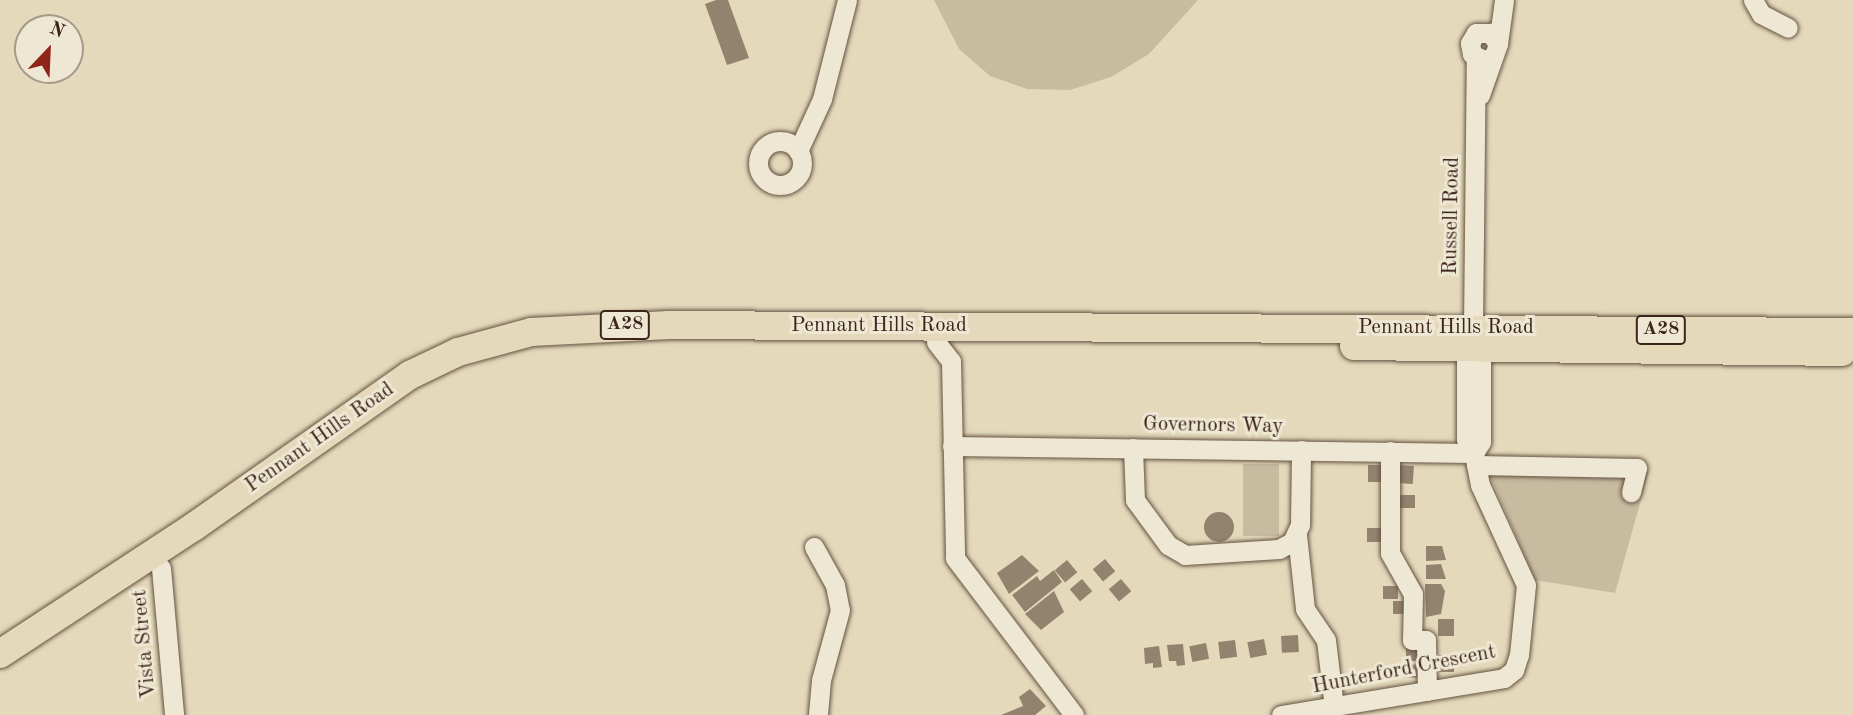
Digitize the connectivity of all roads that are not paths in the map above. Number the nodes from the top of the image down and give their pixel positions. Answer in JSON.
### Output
{"nodes":[{"id":1,"x":847,"y":0,"type":"edge"},
{"id":2,"x":1753,"y":0,"type":"edge"},
{"id":3,"x":1503,"y":3,"type":"edge"},
{"id":4,"x":1788,"y":28,"type":"dead end"},
{"id":5,"x":816,"y":115,"type":"junction"},
{"id":6,"x":779,"y":141,"type":"junction"},
{"id":7,"x":798,"y":151,"type":"junction"},
{"id":8,"x":1853,"y":332,"type":"edge"},
{"id":9,"x":1473,"y":342,"type":"junction"},
{"id":10,"x":944,"y":352,"type":"junction"},
{"id":11,"x":1853,"y":352,"type":"edge"},
{"id":12,"x":952,"y":446,"type":"junction"},
{"id":13,"x":1133,"y":448,"type":"junction"},
{"id":14,"x":1301,"y":450,"type":"junction"},
{"id":15,"x":1390,"y":451,"type":"junction"},
{"id":16,"x":1475,"y":459,"type":"junction"},
{"id":17,"x":1631,"y":492,"type":"dead end"},
{"id":18,"x":1297,"y":535,"type":"junction"},
{"id":19,"x":814,"y":547,"type":"dead end"},
{"id":20,"x":161,"y":568,"type":"junction"},
{"id":21,"x":0,"y":654,"type":"edge"},
{"id":22,"x":0,"y":671,"type":"edge"},
{"id":23,"x":1427,"y":691,"type":"junction"},
{"id":24,"x":1335,"y":707,"type":"junction"},
{"id":25,"x":174,"y":715,"type":"edge"},
{"id":26,"x":818,"y":715,"type":"edge"},
{"id":27,"x":1074,"y":715,"type":"edge"},
{"id":28,"x":1281,"y":715,"type":"edge"}],
"edges":[{"from":1,"to":5,"type":"street"},
{"from":2,"to":4,"type":"street"},
{"from":3,"to":9,"type":"street","name":"Russell Road"},
{"from":5,"to":6,"type":"street"},
{"from":5,"to":7,"type":"street"},
{"from":6,"to":7,"type":"street"},
{"from":6,"to":7,"type":"street"},
{"from":8,"to":9,"type":"highway","name":"Pennant Hills Road","number":"A28"},
{"from":9,"to":10,"type":"highway","name":"Pennant Hills Road","number":"A28"},
{"from":9,"to":11,"type":"highway","name":"Pennant Hills Road","number":"A28"},
{"from":9,"to":16,"type":"street","name":"Hunterford Crescent"},
{"from":9,"to":21,"type":"highway","name":"Pennant Hills Road","number":"A28"},
{"from":10,"to":12,"type":"street"},
{"from":10,"to":20,"type":"highway","name":"Pennant Hills Road","number":"A28"},
{"from":12,"to":13,"type":"street","name":"Governors Way"},
{"from":12,"to":27,"type":"street"},
{"from":13,"to":14,"type":"street","name":"Governors Way"},
{"from":13,"to":18,"type":"street"},
{"from":14,"to":15,"type":"street","name":"Governors Way"},
{"from":14,"to":18,"type":"street"},
{"from":15,"to":16,"type":"street","name":"Governors Way"},
{"from":15,"to":23,"type":"street"},
{"from":16,"to":17,"type":"street","name":"Governors Way"},
{"from":16,"to":23,"type":"street","name":"Hunterford Crescent"},
{"from":18,"to":24,"type":"street"},
{"from":19,"to":26,"type":"street"},
{"from":20,"to":22,"type":"highway","name":"Pennant Hills Road","number":"A28"},
{"from":20,"to":25,"type":"street","name":"Vista Street"},
{"from":23,"to":24,"type":"street","name":"Hunterford Crescent"},
{"from":24,"to":28,"type":"street","name":"Hunterford Crescent"}]}
